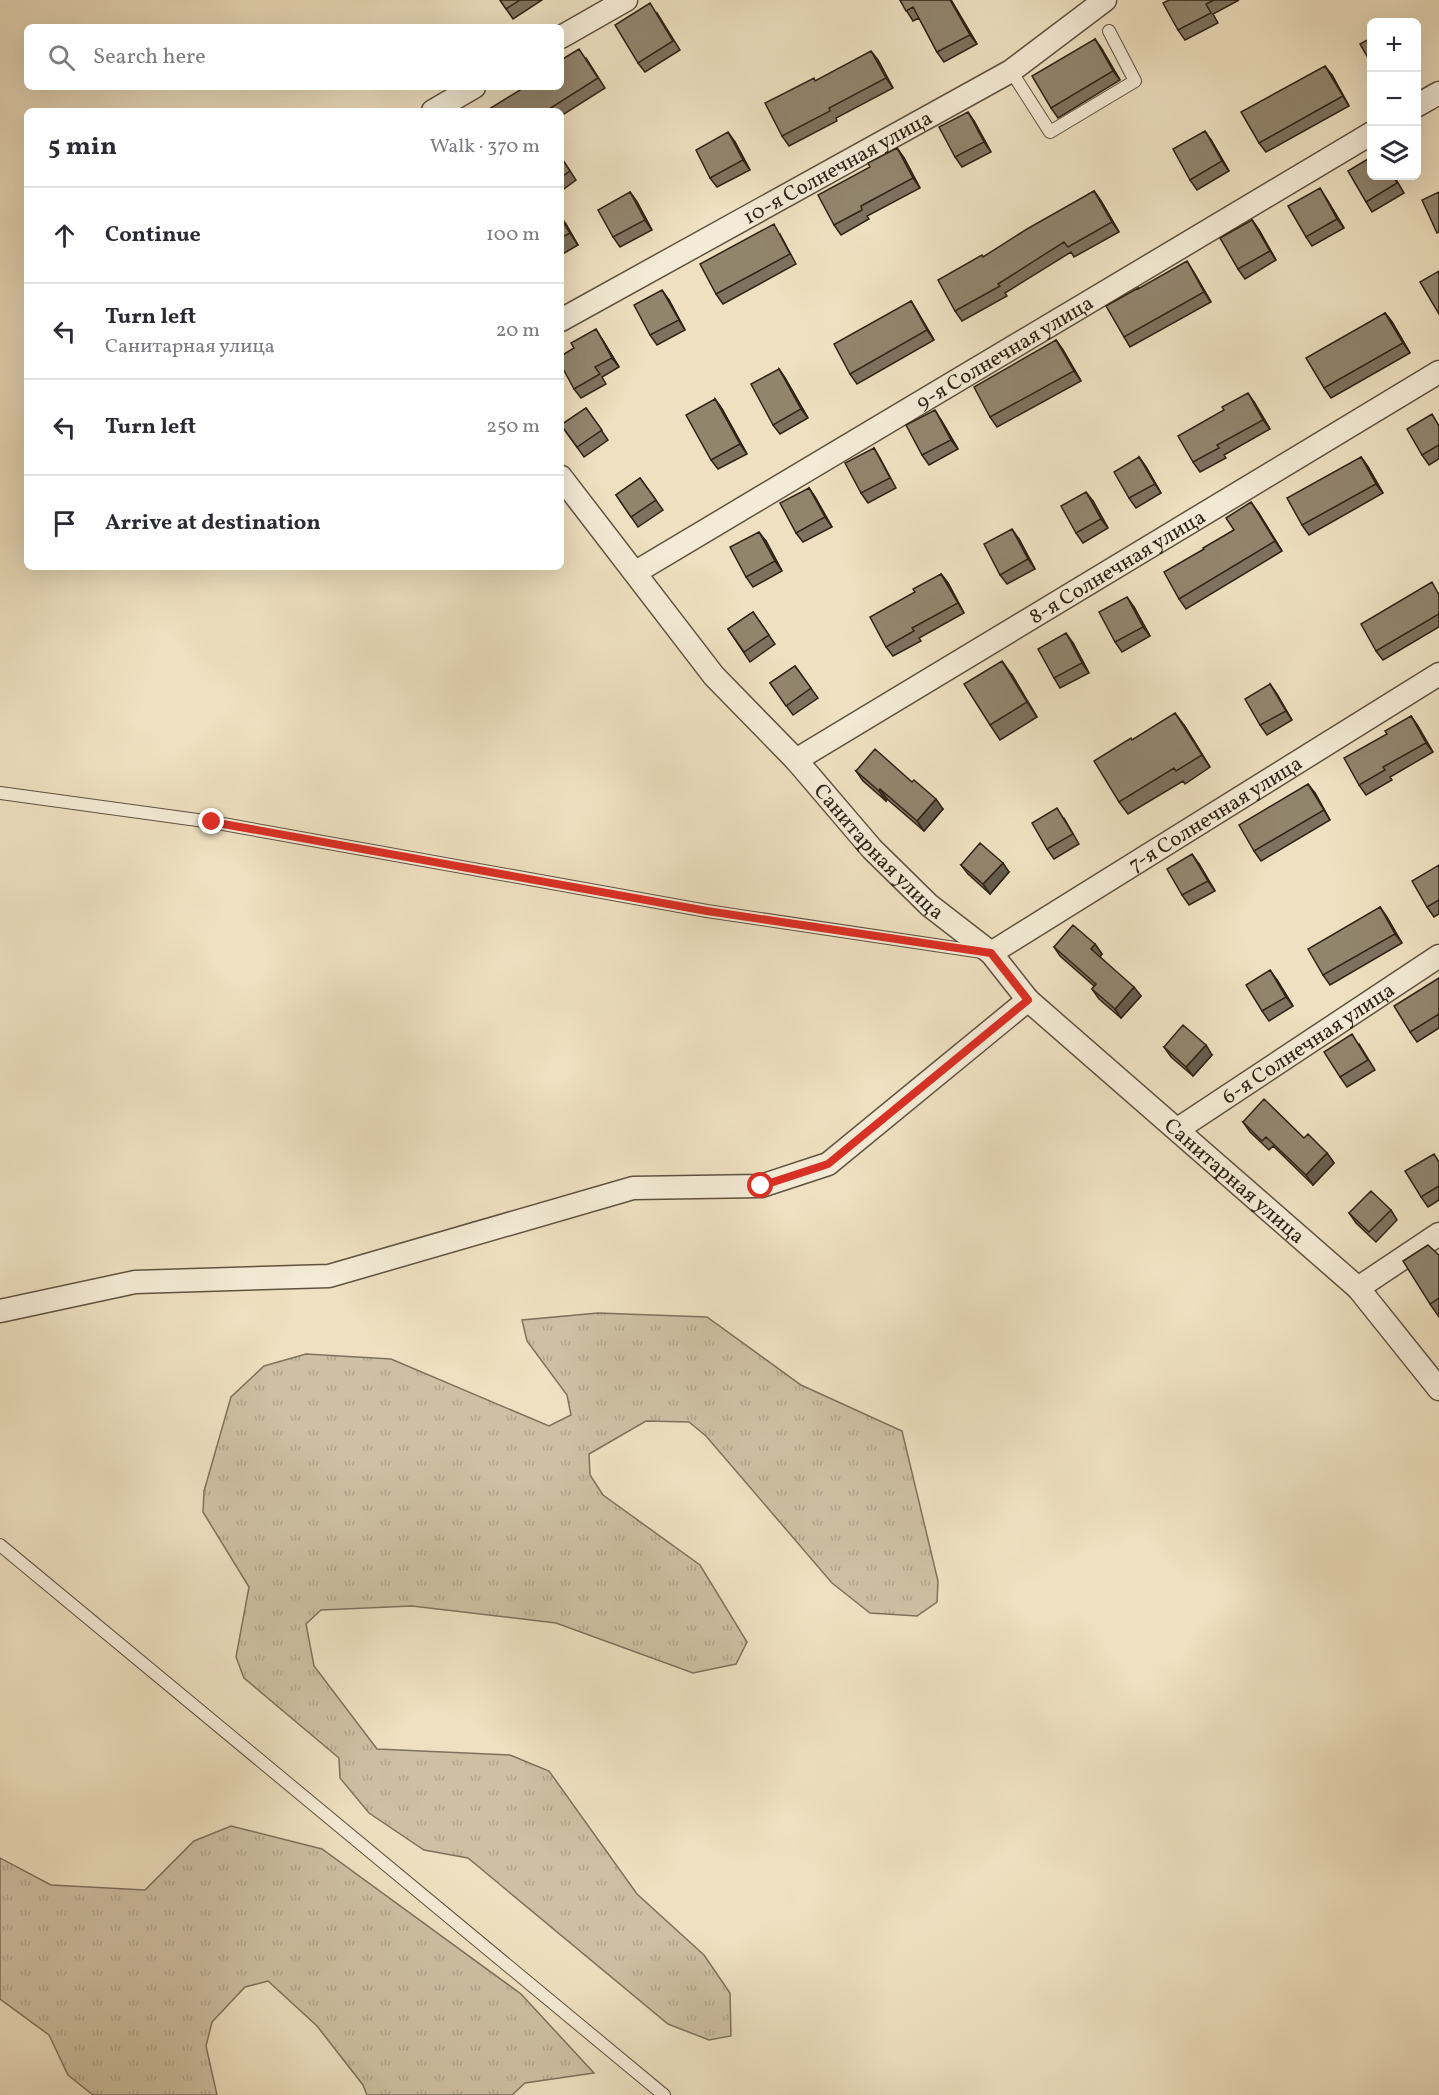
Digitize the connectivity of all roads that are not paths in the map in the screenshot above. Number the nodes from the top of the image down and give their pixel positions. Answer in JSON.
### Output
{"nodes":[{"id":1,"x":626,"y":0,"type":"edge"},
{"id":2,"x":1105,"y":0,"type":"edge"},
{"id":3,"x":1109,"y":31,"type":"dead end"},
{"id":4,"x":564,"y":35,"type":"edge"},
{"id":5,"x":1011,"y":71,"type":"junction"},
{"id":6,"x":469,"y":90,"type":"edge"},
{"id":7,"x":1439,"y":93,"type":"edge"},
{"id":8,"x":1421,"y":103,"type":"edge"},
{"id":9,"x":438,"y":108,"type":"edge"},
{"id":10,"x":1367,"y":135,"type":"edge"},
{"id":11,"x":564,"y":318,"type":"edge"},
{"id":12,"x":1439,"y":372,"type":"edge"},
{"id":13,"x":564,"y":481,"type":"edge"},
{"id":14,"x":636,"y":572,"type":"junction"},
{"id":15,"x":1439,"y":674,"type":"edge"},
{"id":16,"x":796,"y":759,"type":"junction"},
{"id":17,"x":0,"y":793,"type":"edge"},
{"id":18,"x":991,"y":953,"type":"junction"},
{"id":19,"x":1439,"y":956,"type":"edge"},
{"id":20,"x":1028,"y":1000,"type":"junction"},
{"id":21,"x":1178,"y":1129,"type":"junction"},
{"id":22,"x":1439,"y":1233,"type":"edge"},
{"id":23,"x":1358,"y":1288,"type":"junction"},
{"id":24,"x":0,"y":1311,"type":"edge"},
{"id":25,"x":1439,"y":1389,"type":"edge"},
{"id":26,"x":0,"y":1545,"type":"edge"},
{"id":27,"x":664,"y":2095,"type":"edge"}],
"edges":[{"from":1,"to":4,"type":"street"},
{"from":2,"to":5,"type":"street","name":"10-я Солнечная улица"},
{"from":3,"to":5,"type":"lane"},
{"from":5,"to":11,"type":"street","name":"10-я Солнечная улица"},
{"from":6,"to":9,"type":"street"},
{"from":7,"to":8,"type":"street"},
{"from":10,"to":14,"type":"street","name":"9-я Солнечная улица"},
{"from":12,"to":16,"type":"street","name":"8-я Солнечная улица"},
{"from":13,"to":14,"type":"street","name":"Санитарная улица"},
{"from":14,"to":16,"type":"street","name":"Санитарная улица"},
{"from":15,"to":18,"type":"street","name":"7-я Солнечная улица"},
{"from":16,"to":18,"type":"street","name":"Санитарная улица"},
{"from":17,"to":18,"type":"lane"},
{"from":18,"to":20,"type":"street","name":"Санитарная улица"},
{"from":19,"to":21,"type":"street","name":"6-я Солнечная улица"},
{"from":20,"to":21,"type":"street","name":"Санитарная улица"},
{"from":20,"to":24,"type":"street"},
{"from":21,"to":23,"type":"street","name":"Санитарная улица"},
{"from":22,"to":23,"type":"street"},
{"from":23,"to":25,"type":"street","name":"Санитарная улица"},
{"from":26,"to":27,"type":"lane"}]}
